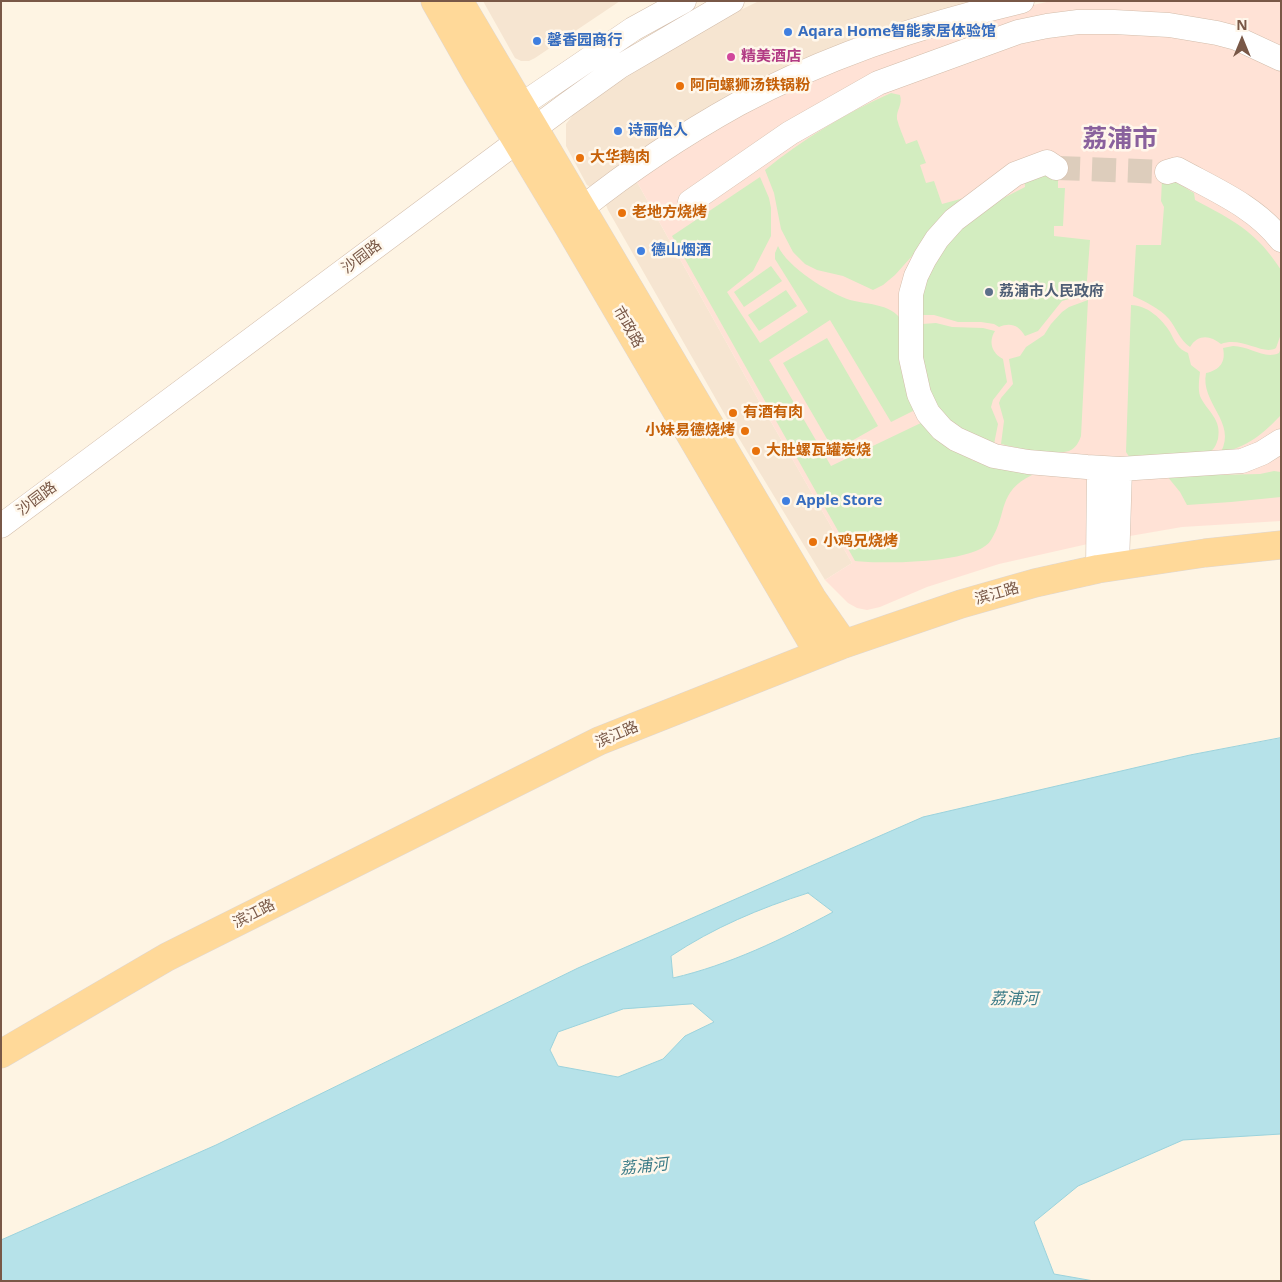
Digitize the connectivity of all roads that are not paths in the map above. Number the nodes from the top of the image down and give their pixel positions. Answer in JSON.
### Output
{"nodes":[{"id":1,"x":435,"y":1,"type":"edge"},
{"id":2,"x":460,"y":1,"type":"edge"},
{"id":3,"x":684,"y":1,"type":"edge"},
{"id":4,"x":732,"y":1,"type":"edge"},
{"id":5,"x":1022,"y":1,"type":"edge"},
{"id":6,"x":1281,"y":59,"type":"edge"},
{"id":7,"x":519,"y":124,"type":"junction"},
{"id":8,"x":1056,"y":168,"type":"tunnel mouth"},
{"id":9,"x":1167,"y":172,"type":"tunnel mouth"},
{"id":10,"x":690,"y":202,"type":"dead end"},
{"id":11,"x":582,"y":209,"type":"junction"},
{"id":12,"x":1281,"y":240,"type":"edge"},
{"id":13,"x":1281,"y":441,"type":"edge"},
{"id":14,"x":1109,"y":468,"type":"junction"},
{"id":15,"x":1,"y":526,"type":"edge"},
{"id":16,"x":1281,"y":545,"type":"edge"},
{"id":17,"x":1108,"y":568,"type":"junction"},
{"id":18,"x":832,"y":649,"type":"junction"},
{"id":19,"x":1,"y":1054,"type":"edge"}],
"edges":[{"from":1,"to":7,"type":"main road","name":"市政路"},
{"from":2,"to":7,"type":"main road","name":"市政路"},
{"from":3,"to":7,"type":"street","name":"沙园路"},
{"from":4,"to":7,"type":"street","name":"沙园路"},
{"from":5,"to":11,"type":"street"},
{"from":6,"to":10,"type":"street"},
{"from":7,"to":11,"type":"main road","name":"市政路"},
{"from":7,"to":15,"type":"street","name":"沙园路"},
{"from":7,"to":18,"type":"main road","name":"市政路"},
{"from":8,"to":14,"type":"street"},
{"from":9,"to":12,"type":"street"},
{"from":11,"to":18,"type":"main road","name":"市政路"},
{"from":13,"to":14,"type":"street"},
{"from":14,"to":17,"type":"street"},
{"from":16,"to":17,"type":"main road","name":"滨江路"},
{"from":17,"to":18,"type":"main road","name":"滨江路"},
{"from":18,"to":19,"type":"main road","name":"滨江路"}]}
